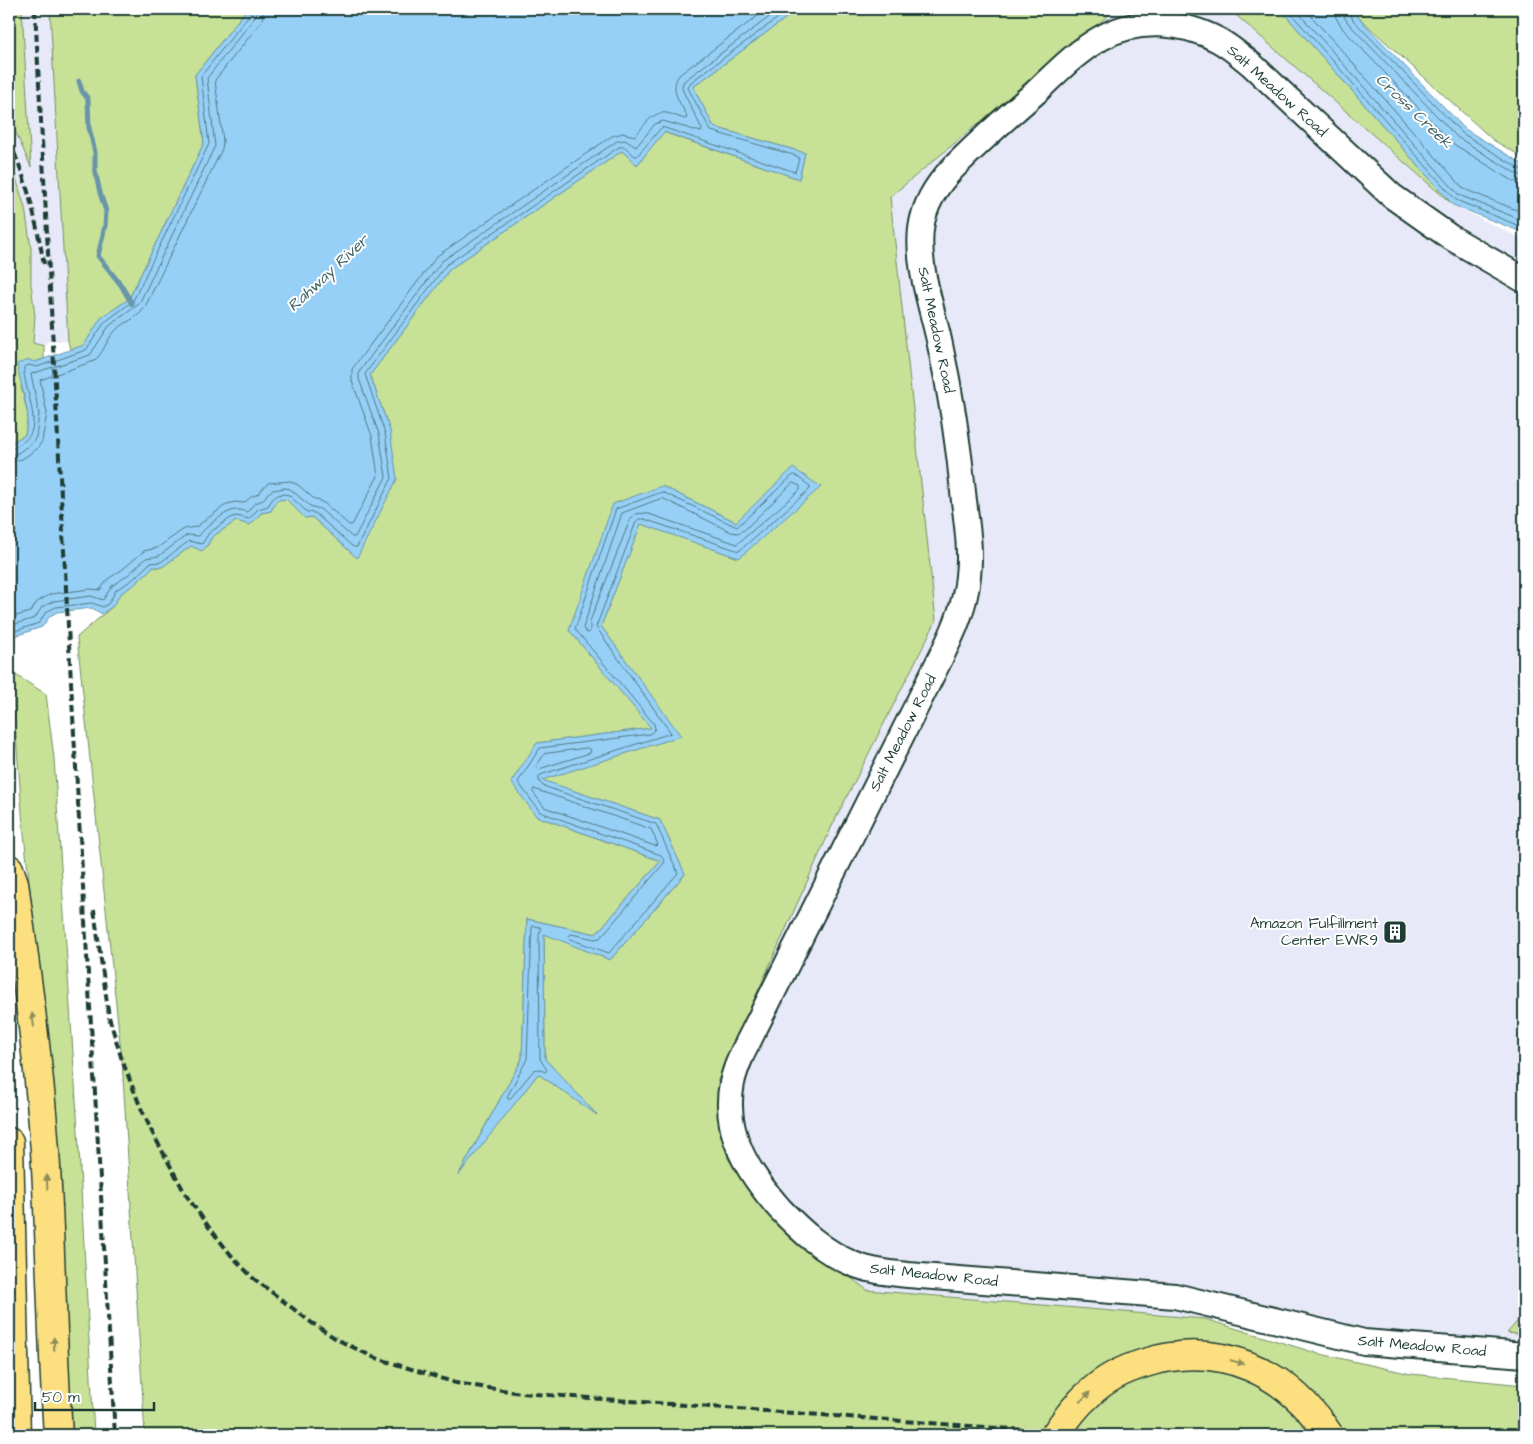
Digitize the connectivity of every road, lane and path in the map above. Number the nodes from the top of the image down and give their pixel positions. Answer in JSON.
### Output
{"nodes":[{"id":1,"x":1524,"y":280,"type":"edge"},
{"id":2,"x":12,"y":876,"type":"edge"},
{"id":3,"x":9,"y":1142,"type":"edge"},
{"id":4,"x":1524,"y":1355,"type":"edge"},
{"id":5,"x":16,"y":1435,"type":"edge"},
{"id":6,"x":58,"y":1435,"type":"edge"},
{"id":7,"x":1055,"y":1435,"type":"edge"},
{"id":8,"x":1329,"y":1435,"type":"edge"}],
"edges":[{"from":1,"to":4,"type":"street","name":"Salt Meadow Road"},
{"from":6,"to":2,"type":"highway","one_way":true},
{"from":3,"to":5,"type":"highway"},
{"from":7,"to":8,"type":"highway","one_way":true,"bridge":true}]}
